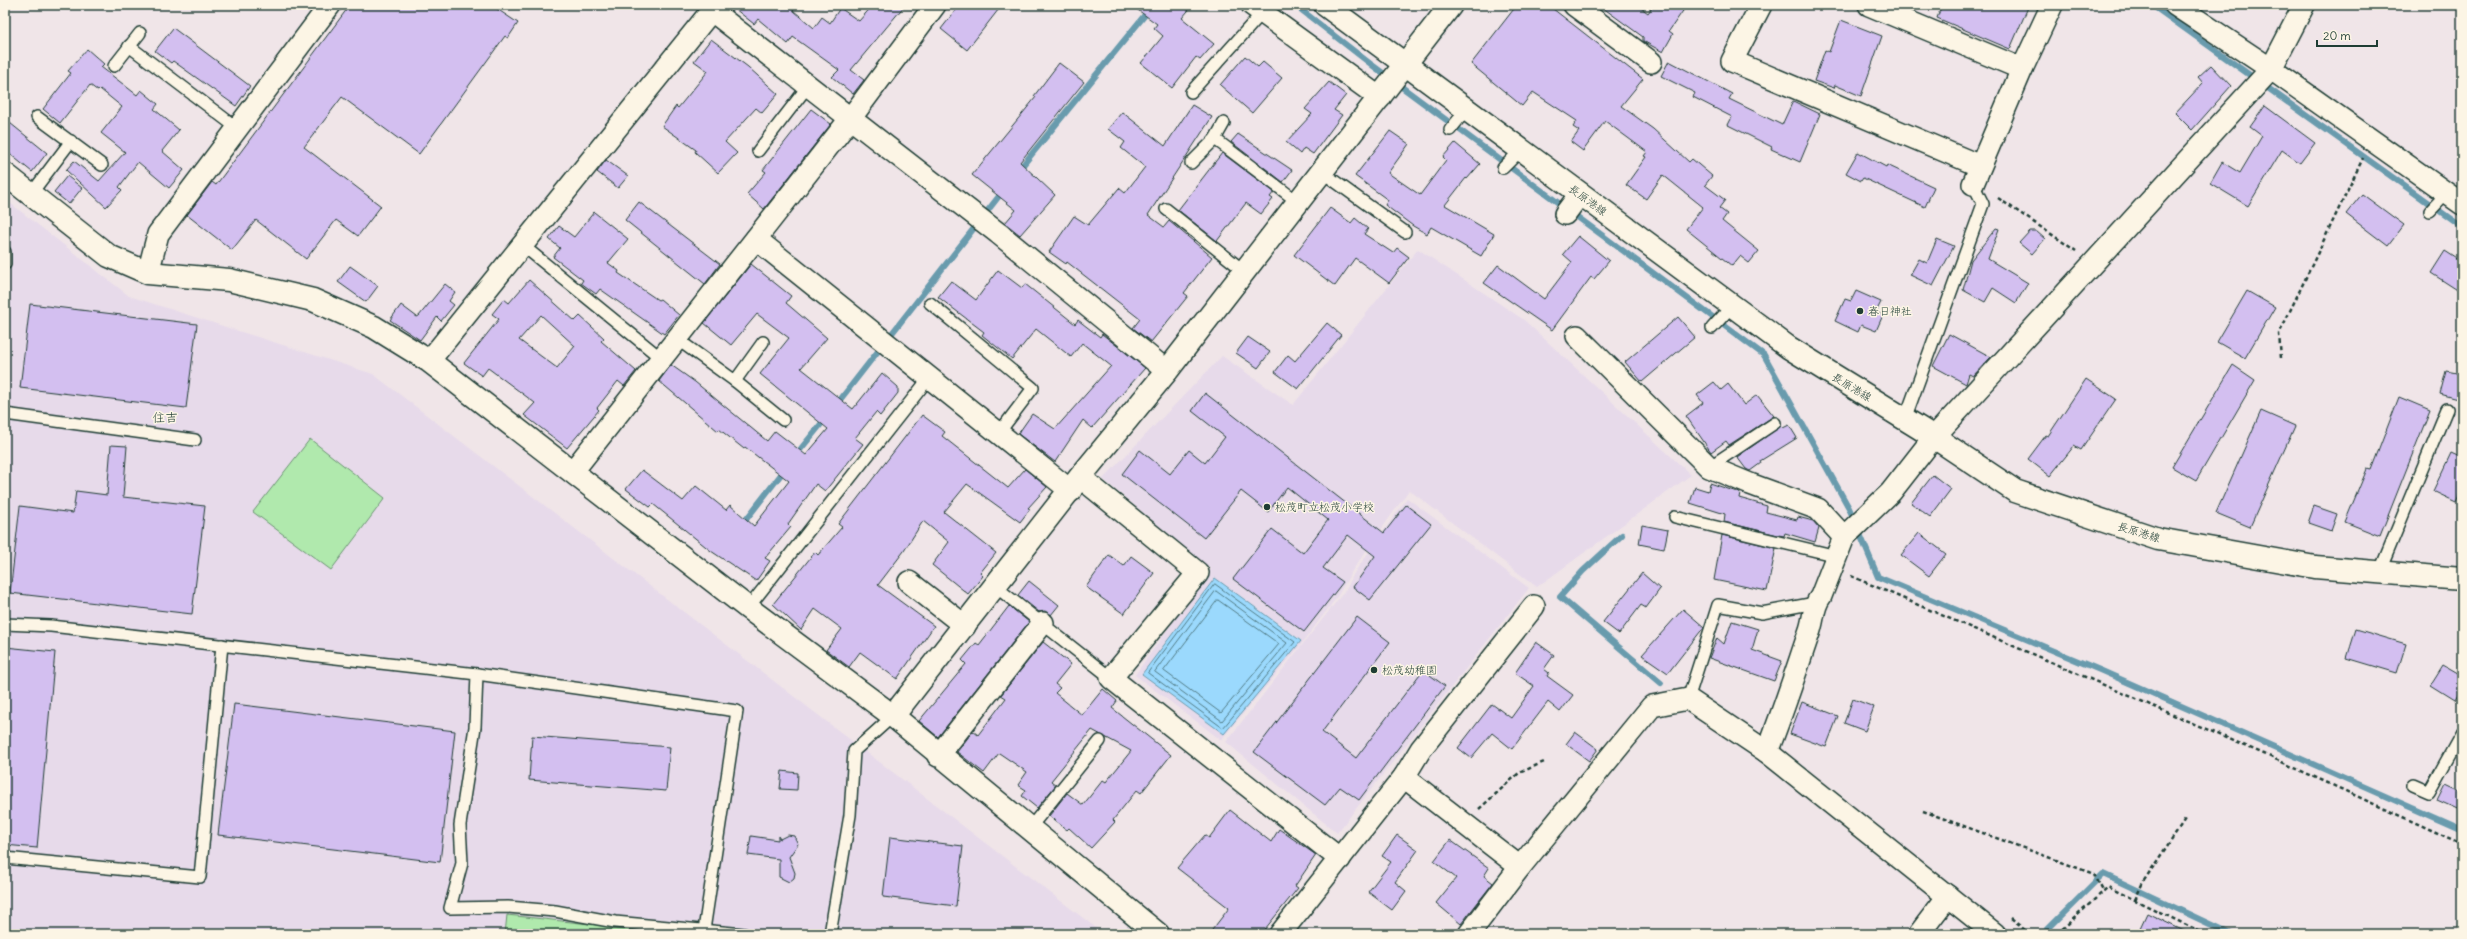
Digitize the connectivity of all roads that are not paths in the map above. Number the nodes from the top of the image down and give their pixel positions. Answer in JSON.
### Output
{"nodes":[{"id":1,"x":330,"y":5,"type":"edge"},
{"id":2,"x":935,"y":5,"type":"edge"},
{"id":3,"x":1325,"y":5,"type":"edge"},
{"id":4,"x":1451,"y":5,"type":"edge"},
{"id":5,"x":1574,"y":5,"type":"edge"},
{"id":6,"x":1761,"y":5,"type":"edge"},
{"id":7,"x":1869,"y":5,"type":"edge"},
{"id":8,"x":2052,"y":5,"type":"edge"},
{"id":9,"x":2175,"y":5,"type":"edge"},
{"id":10,"x":2304,"y":5,"type":"edge"},
{"id":11,"x":714,"y":8,"type":"edge"},
{"id":12,"x":1257,"y":9,"type":"edge"},
{"id":13,"x":140,"y":33,"type":"dead end"},
{"id":14,"x":130,"y":46,"type":"junction"},
{"id":15,"x":1651,"y":62,"type":"dead end"},
{"id":16,"x":114,"y":66,"type":"dead end"},
{"id":17,"x":2022,"y":69,"type":"junction"},
{"id":18,"x":2272,"y":69,"type":"junction"},
{"id":19,"x":1393,"y":81,"type":"junction"},
{"id":20,"x":808,"y":86,"type":"junction"},
{"id":21,"x":1191,"y":92,"type":"dead end"},
{"id":22,"x":1466,"y":110,"type":"junction"},
{"id":23,"x":37,"y":117,"type":"dead end"},
{"id":24,"x":850,"y":119,"type":"junction"},
{"id":25,"x":1224,"y":123,"type":"dead end"},
{"id":26,"x":237,"y":128,"type":"junction"},
{"id":27,"x":1450,"y":130,"type":"dead end"},
{"id":28,"x":1215,"y":139,"type":"junction"},
{"id":29,"x":70,"y":141,"type":"junction"},
{"id":30,"x":1521,"y":150,"type":"junction"},
{"id":31,"x":758,"y":151,"type":"dead end"},
{"id":32,"x":1191,"y":163,"type":"dead end"},
{"id":33,"x":102,"y":165,"type":"dead end"},
{"id":34,"x":1503,"y":168,"type":"dead end"},
{"id":35,"x":1322,"y":172,"type":"junction"},
{"id":36,"x":5,"y":174,"type":"edge"},
{"id":37,"x":1976,"y":177,"type":"junction"},
{"id":38,"x":31,"y":194,"type":"junction"},
{"id":39,"x":1580,"y":194,"type":"junction"},
{"id":40,"x":2454,"y":199,"type":"edge"},
{"id":41,"x":1298,"y":202,"type":"junction"},
{"id":42,"x":1166,"y":209,"type":"dead end"},
{"id":43,"x":2430,"y":211,"type":"dead end"},
{"id":44,"x":1565,"y":214,"type":"dead end"},
{"id":45,"x":1405,"y":232,"type":"dead end"},
{"id":46,"x":756,"y":239,"type":"junction"},
{"id":47,"x":521,"y":244,"type":"junction"},
{"id":48,"x":5,"y":252,"type":"edge"},
{"id":49,"x":5,"y":264,"type":"edge"},
{"id":50,"x":1244,"y":271,"type":"junction"},
{"id":51,"x":148,"y":273,"type":"junction"},
{"id":52,"x":930,"y":303,"type":"dead end"},
{"id":53,"x":1732,"y":306,"type":"junction"},
{"id":54,"x":1712,"y":328,"type":"dead end"},
{"id":55,"x":1577,"y":336,"type":"dead end"},
{"id":56,"x":677,"y":340,"type":"junction"},
{"id":57,"x":763,"y":342,"type":"dead end"},
{"id":58,"x":662,"y":359,"type":"junction"},
{"id":59,"x":429,"y":361,"type":"junction"},
{"id":60,"x":1167,"y":371,"type":"junction"},
{"id":61,"x":929,"y":378,"type":"junction"},
{"id":62,"x":735,"y":381,"type":"junction"},
{"id":63,"x":2447,"y":409,"type":"dead end"},
{"id":64,"x":5,"y":414,"type":"edge"},
{"id":65,"x":1905,"y":419,"type":"junction"},
{"id":66,"x":783,"y":420,"type":"dead end"},
{"id":67,"x":1775,"y":423,"type":"dead end"},
{"id":68,"x":998,"y":434,"type":"junction"},
{"id":69,"x":1934,"y":437,"type":"junction"},
{"id":70,"x":195,"y":440,"type":"dead end"},
{"id":71,"x":1709,"y":467,"type":"junction"},
{"id":72,"x":573,"y":471,"type":"junction"},
{"id":73,"x":1076,"y":484,"type":"junction"},
{"id":74,"x":1675,"y":517,"type":"dead end"},
{"id":75,"x":1844,"y":537,"type":"junction"},
{"id":76,"x":1834,"y":562,"type":"junction"},
{"id":77,"x":2379,"y":573,"type":"junction"},
{"id":78,"x":2462,"y":578,"type":"edge"},
{"id":79,"x":909,"y":582,"type":"dead end"},
{"id":80,"x":996,"y":587,"type":"junction"},
{"id":81,"x":1815,"y":603,"type":"junction"},
{"id":82,"x":1534,"y":606,"type":"dead end"},
{"id":83,"x":748,"y":608,"type":"junction"},
{"id":84,"x":1043,"y":623,"type":"junction"},
{"id":85,"x":5,"y":624,"type":"edge"},
{"id":86,"x":965,"y":626,"type":"junction"},
{"id":87,"x":222,"y":645,"type":"junction"},
{"id":88,"x":477,"y":674,"type":"junction"},
{"id":89,"x":1111,"y":678,"type":"junction"},
{"id":90,"x":1688,"y":699,"type":"junction"},
{"id":91,"x":892,"y":716,"type":"junction"},
{"id":92,"x":2462,"y":733,"type":"edge"},
{"id":93,"x":1100,"y":741,"type":"dead end"},
{"id":94,"x":1767,"y":752,"type":"junction"},
{"id":95,"x":938,"y":756,"type":"junction"},
{"id":96,"x":1404,"y":777,"type":"junction"},
{"id":97,"x":2413,"y":785,"type":"dead end"},
{"id":98,"x":1029,"y":829,"type":"junction"},
{"id":99,"x":5,"y":858,"type":"edge"},
{"id":100,"x":1340,"y":859,"type":"junction"},
{"id":101,"x":1520,"y":867,"type":"junction"},
{"id":102,"x":1948,"y":896,"type":"junction"},
{"id":103,"x":704,"y":930,"type":"junction"},
{"id":104,"x":744,"y":934,"type":"edge"},
{"id":105,"x":830,"y":934,"type":"edge"},
{"id":106,"x":1158,"y":934,"type":"edge"},
{"id":107,"x":1280,"y":934,"type":"edge"},
{"id":108,"x":1470,"y":934,"type":"edge"},
{"id":109,"x":1919,"y":934,"type":"edge"},
{"id":110,"x":1995,"y":934,"type":"edge"}],
"edges":[{"from":1,"to":26,"type":"street"},
{"from":2,"to":24,"type":"street"},
{"from":3,"to":19,"type":"street","name":"長原港線"},
{"from":4,"to":19,"type":"street"},
{"from":5,"to":15,"type":"street"},
{"from":6,"to":37,"type":"street"},
{"from":7,"to":17,"type":"street"},
{"from":8,"to":17,"type":"street"},
{"from":9,"to":18,"type":"street"},
{"from":10,"to":18,"type":"street"},
{"from":11,"to":20,"type":"street"},
{"from":11,"to":47,"type":"street"},
{"from":12,"to":19,"type":"street"},
{"from":12,"to":21,"type":"lane"},
{"from":13,"to":14,"type":"lane"},
{"from":14,"to":16,"type":"lane"},
{"from":14,"to":26,"type":"lane"},
{"from":17,"to":37,"type":"street"},
{"from":18,"to":40,"type":"street"},
{"from":18,"to":69,"type":"street"},
{"from":19,"to":22,"type":"street","name":"長原港線"},
{"from":19,"to":35,"type":"street"},
{"from":20,"to":24,"type":"street"},
{"from":20,"to":31,"type":"lane"},
{"from":22,"to":27,"type":"lane"},
{"from":22,"to":30,"type":"street","name":"長原港線"},
{"from":23,"to":29,"type":"lane"},
{"from":24,"to":46,"type":"street"},
{"from":24,"to":60,"type":"street"},
{"from":25,"to":28,"type":"lane"},
{"from":26,"to":51,"type":"street"},
{"from":28,"to":32,"type":"lane"},
{"from":28,"to":41,"type":"lane"},
{"from":29,"to":33,"type":"lane"},
{"from":29,"to":38,"type":"lane"},
{"from":30,"to":34,"type":"lane"},
{"from":30,"to":39,"type":"street","name":"長原港線"},
{"from":35,"to":41,"type":"street"},
{"from":35,"to":45,"type":"lane"},
{"from":36,"to":38,"type":"street"},
{"from":37,"to":65,"type":"lane"},
{"from":38,"to":51,"type":"street"},
{"from":39,"to":44,"type":"street"},
{"from":39,"to":53,"type":"street","name":"長原港線"},
{"from":40,"to":43,"type":"lane"},
{"from":41,"to":50,"type":"street"},
{"from":42,"to":50,"type":"lane"},
{"from":46,"to":56,"type":"street"},
{"from":46,"to":61,"type":"street"},
{"from":47,"to":58,"type":"lane"},
{"from":47,"to":59,"type":"street"},
{"from":48,"to":49,"type":"lane"},
{"from":50,"to":60,"type":"street"},
{"from":51,"to":59,"type":"street"},
{"from":52,"to":68,"type":"lane"},
{"from":53,"to":54,"type":"lane"},
{"from":53,"to":65,"type":"street","name":"長原港線"},
{"from":55,"to":71,"type":"street"},
{"from":56,"to":58,"type":"street"},
{"from":56,"to":62,"type":"lane"},
{"from":57,"to":62,"type":"lane"},
{"from":58,"to":72,"type":"street"},
{"from":59,"to":72,"type":"street"},
{"from":60,"to":73,"type":"street"},
{"from":61,"to":68,"type":"street"},
{"from":61,"to":83,"type":"lane"},
{"from":62,"to":66,"type":"lane"},
{"from":63,"to":77,"type":"lane"},
{"from":64,"to":70,"type":"lane"},
{"from":65,"to":69,"type":"street","name":"長原港線"},
{"from":67,"to":71,"type":"lane"},
{"from":68,"to":73,"type":"street"},
{"from":69,"to":75,"type":"street"},
{"from":69,"to":77,"type":"street","name":"長原港線"},
{"from":71,"to":75,"type":"street"},
{"from":72,"to":83,"type":"street"},
{"from":73,"to":80,"type":"street"},
{"from":73,"to":89,"type":"street"},
{"from":74,"to":76,"type":"lane"},
{"from":75,"to":76,"type":"street"},
{"from":76,"to":81,"type":"street"},
{"from":77,"to":78,"type":"street","name":"長原港線"},
{"from":79,"to":86,"type":"street"},
{"from":80,"to":84,"type":"lane"},
{"from":80,"to":86,"type":"street"},
{"from":81,"to":90,"type":"lane"},
{"from":81,"to":94,"type":"street"},
{"from":82,"to":96,"type":"street"},
{"from":83,"to":91,"type":"street"},
{"from":84,"to":89,"type":"lane"},
{"from":84,"to":95,"type":"street"},
{"from":85,"to":87,"type":"lane"},
{"from":86,"to":91,"type":"street"},
{"from":87,"to":88,"type":"lane"},
{"from":87,"to":99,"type":"lane"},
{"from":88,"to":103,"type":"lane"},
{"from":88,"to":103,"type":"lane"},
{"from":89,"to":100,"type":"street"},
{"from":90,"to":94,"type":"street"},
{"from":90,"to":101,"type":"street"},
{"from":91,"to":95,"type":"street"},
{"from":91,"to":105,"type":"lane"},
{"from":92,"to":97,"type":"lane"},
{"from":93,"to":98,"type":"lane"},
{"from":94,"to":102,"type":"street"},
{"from":95,"to":98,"type":"street"},
{"from":96,"to":100,"type":"street"},
{"from":96,"to":101,"type":"street"},
{"from":98,"to":106,"type":"street"},
{"from":100,"to":107,"type":"street"},
{"from":101,"to":108,"type":"street"},
{"from":102,"to":109,"type":"street"},
{"from":102,"to":110,"type":"street"},
{"from":103,"to":104,"type":"lane"}]}
